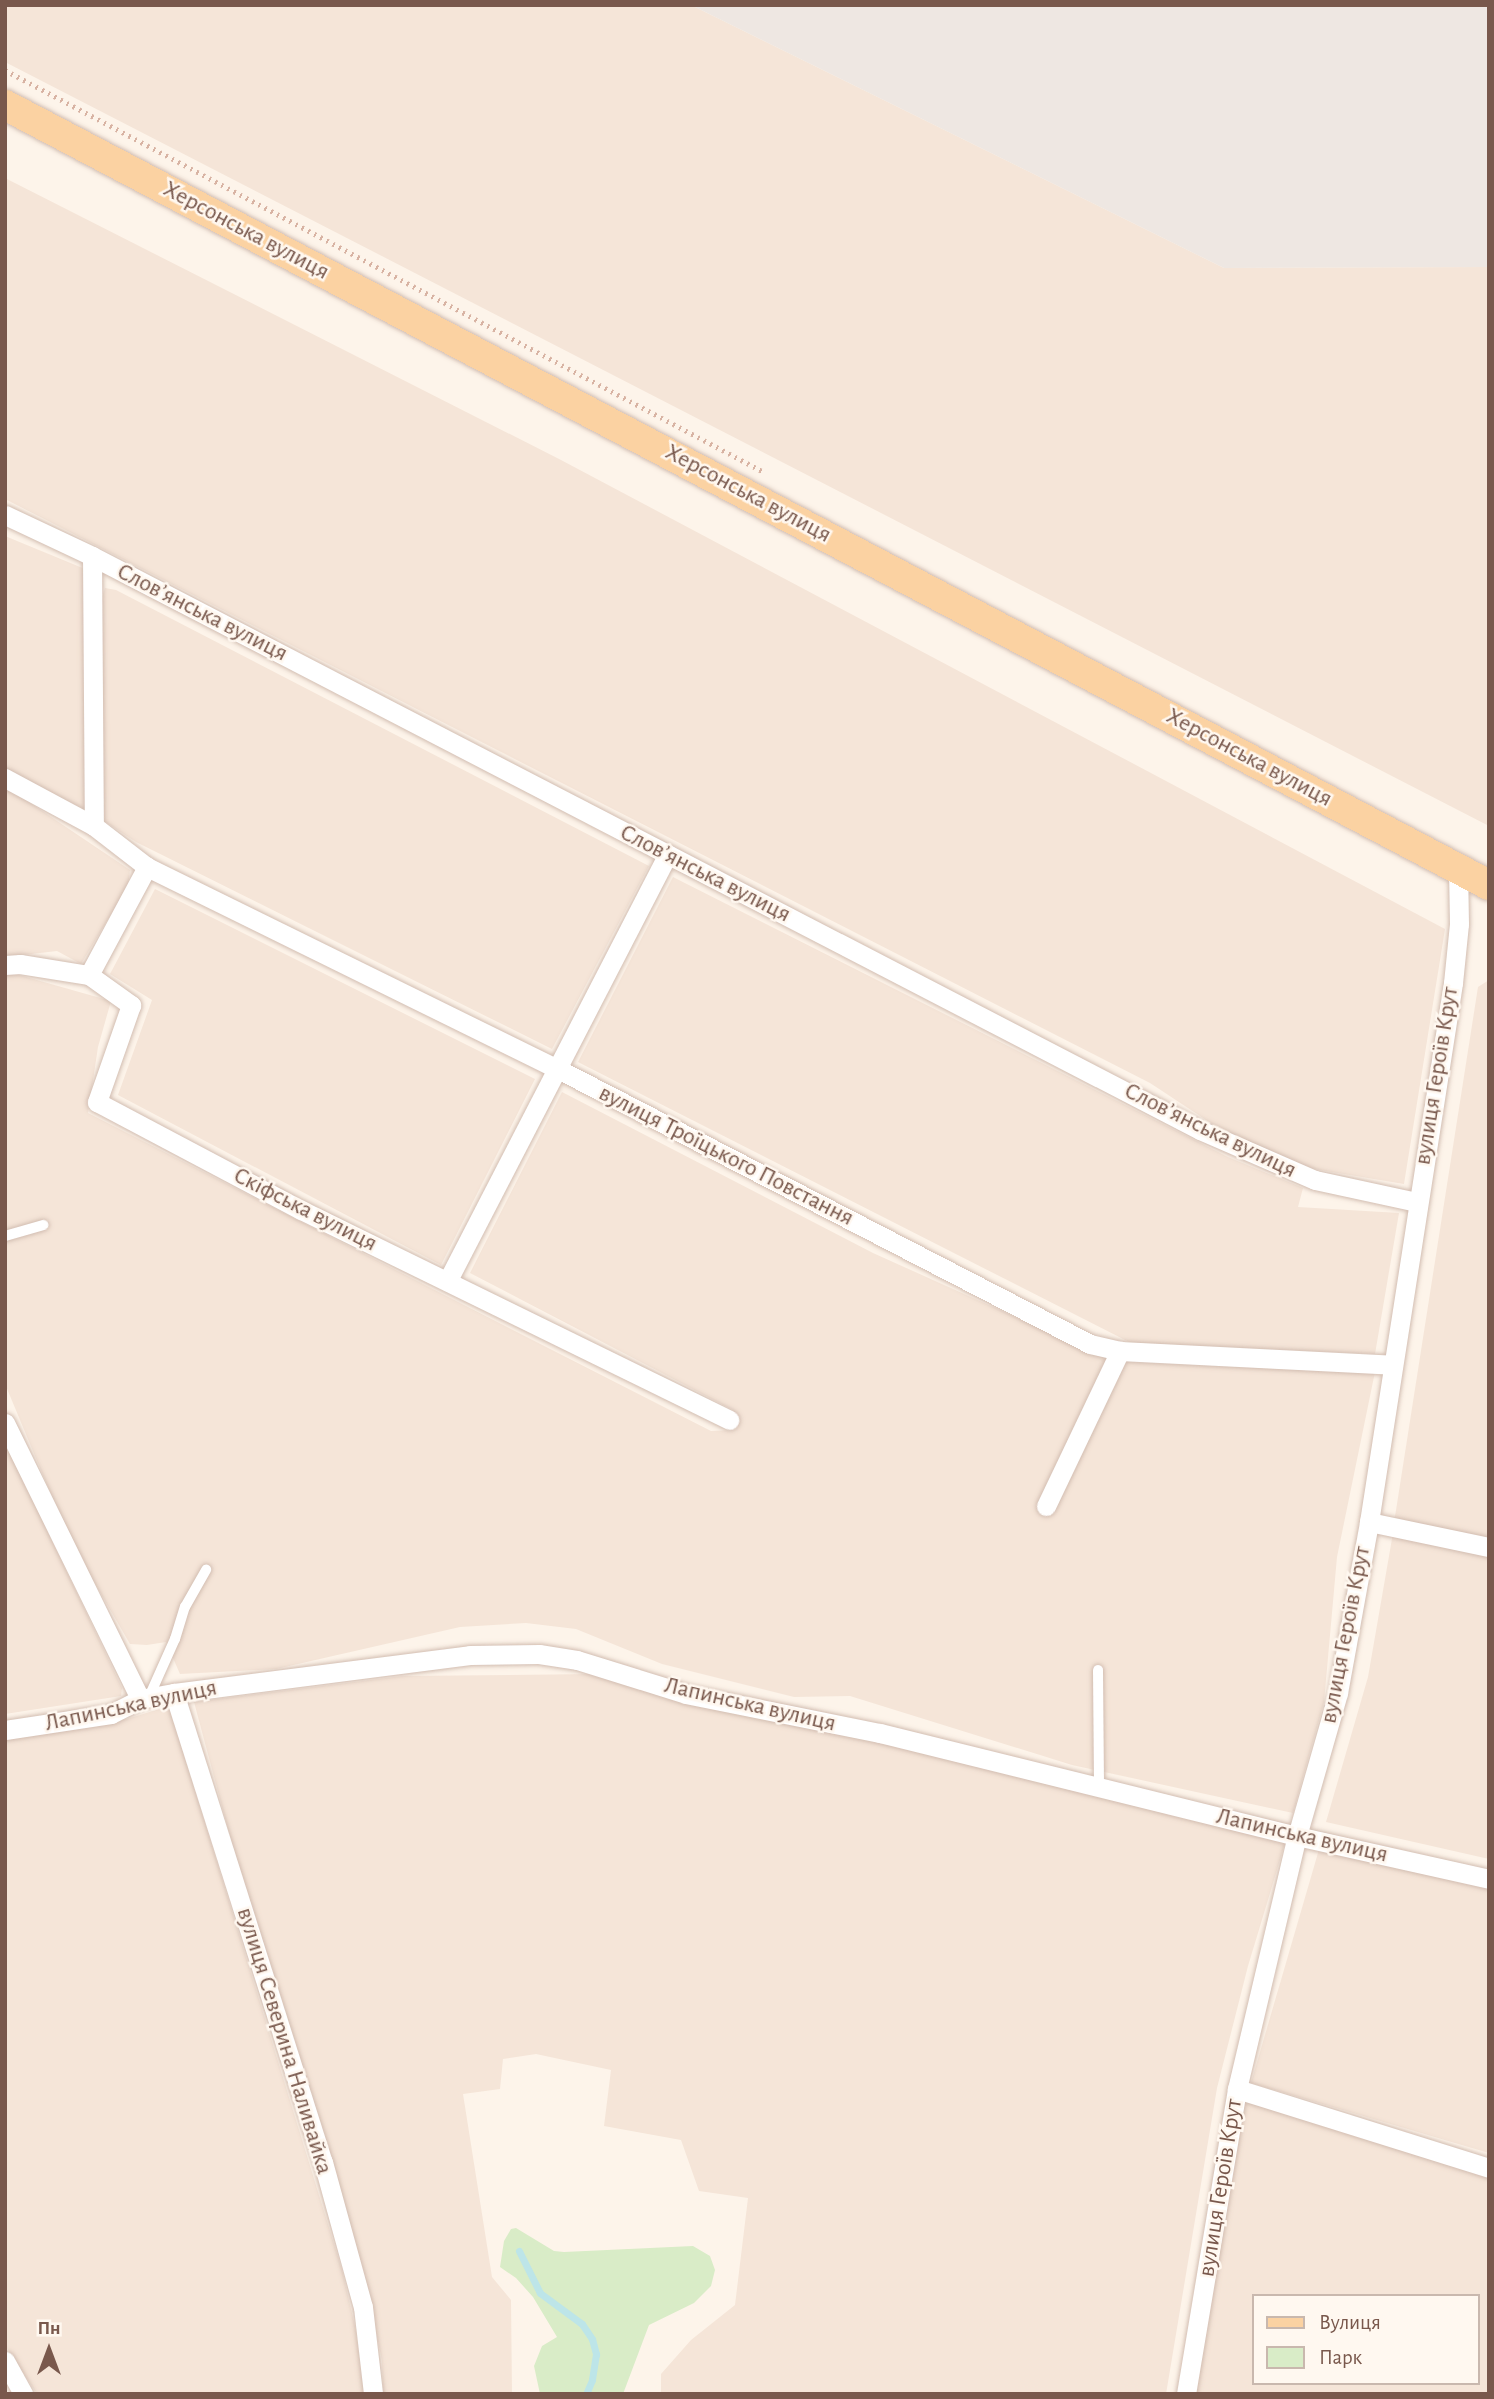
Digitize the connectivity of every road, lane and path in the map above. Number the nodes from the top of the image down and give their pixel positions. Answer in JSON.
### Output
{"nodes":[{"id":1,"x":5,"y":70,"type":"edge"},
{"id":2,"x":5,"y":105,"type":"edge"},
{"id":3,"x":772,"y":476,"type":"dead end"},
{"id":4,"x":5,"y":515,"type":"edge"},
{"id":5,"x":92,"y":556,"type":"junction"},
{"id":6,"x":5,"y":778,"type":"edge"},
{"id":7,"x":94,"y":826,"type":"junction"},
{"id":8,"x":668,"y":854,"type":"junction"},
{"id":9,"x":147,"y":867,"type":"junction"},
{"id":10,"x":1458,"y":869,"type":"junction"},
{"id":11,"x":1489,"y":885,"type":"edge"},
{"id":12,"x":5,"y":965,"type":"edge"},
{"id":13,"x":89,"y":975,"type":"junction"},
{"id":14,"x":556,"y":1068,"type":"junction"},
{"id":15,"x":1417,"y":1202,"type":"junction"},
{"id":16,"x":43,"y":1225,"type":"dead end"},
{"id":17,"x":5,"y":1236,"type":"edge"},
{"id":18,"x":448,"y":1280,"type":"junction"},
{"id":19,"x":1120,"y":1351,"type":"junction"},
{"id":20,"x":1392,"y":1365,"type":"junction"},
{"id":21,"x":729,"y":1420,"type":"dead end"},
{"id":22,"x":5,"y":1423,"type":"edge"},
{"id":23,"x":1046,"y":1506,"type":"dead end"},
{"id":24,"x":1369,"y":1522,"type":"junction"},
{"id":25,"x":1489,"y":1547,"type":"edge"},
{"id":26,"x":206,"y":1570,"type":"dead end"},
{"id":27,"x":1098,"y":1670,"type":"dead end"},
{"id":28,"x":174,"y":1693,"type":"junction"},
{"id":29,"x":145,"y":1698,"type":"junction"},
{"id":30,"x":5,"y":1730,"type":"edge"},
{"id":31,"x":1099,"y":1788,"type":"junction"},
{"id":32,"x":1297,"y":1836,"type":"junction"},
{"id":33,"x":1489,"y":1878,"type":"edge"},
{"id":34,"x":1237,"y":2090,"type":"junction"},
{"id":35,"x":1489,"y":2168,"type":"edge"},
{"id":36,"x":5,"y":2361,"type":"edge"},
{"id":37,"x":23,"y":2394,"type":"edge"},
{"id":38,"x":373,"y":2394,"type":"edge"},
{"id":39,"x":1186,"y":2394,"type":"edge"}],
"edges":[{"from":1,"to":3,"type":"path"},
{"from":2,"to":10,"type":"main road","name":"Херсонська вулиця"},
{"from":4,"to":5,"type":"street","name":"Словʼянська вулиця"},
{"from":5,"to":7,"type":"street"},
{"from":5,"to":8,"type":"street","name":"Словʼянська вулиця"},
{"from":6,"to":7,"type":"street","name":"вулиця Троїцького Повстання"},
{"from":7,"to":9,"type":"street","name":"вулиця Троїцького Повстання"},
{"from":8,"to":14,"type":"street"},
{"from":8,"to":15,"type":"street","name":"Словʼянська вулиця"},
{"from":9,"to":13,"type":"street"},
{"from":9,"to":14,"type":"street","name":"вулиця Троїцького Повстання"},
{"from":10,"to":11,"type":"main road","name":"Херсонська вулиця"},
{"from":10,"to":15,"type":"street","name":"вулиця Героїв Крут"},
{"from":12,"to":13,"type":"street","name":"Скіфська вулиця"},
{"from":13,"to":18,"type":"street","name":"Скіфська вулиця"},
{"from":14,"to":18,"type":"street"},
{"from":14,"to":19,"type":"street","name":"вулиця Троїцького Повстання"},
{"from":15,"to":20,"type":"street","name":"вулиця Героїв Крут"},
{"from":16,"to":17,"type":"lane"},
{"from":18,"to":21,"type":"street","name":"Скіфська вулиця"},
{"from":19,"to":20,"type":"street","name":"вулиця Троїцького Повстання"},
{"from":19,"to":23,"type":"street"},
{"from":20,"to":24,"type":"street","name":"вулиця Героїв Крут"},
{"from":22,"to":29,"type":"street"},
{"from":24,"to":25,"type":"street"},
{"from":24,"to":32,"type":"street","name":"вулиця Героїв Крут"},
{"from":26,"to":29,"type":"lane"},
{"from":27,"to":31,"type":"lane"},
{"from":28,"to":29,"type":"street","name":"Лапинська вулиця"},
{"from":28,"to":31,"type":"street","name":"Лапинська вулиця"},
{"from":28,"to":38,"type":"street","name":"вулиця Северина Наливайка"},
{"from":29,"to":30,"type":"street","name":"Лапинська вулиця"},
{"from":31,"to":32,"type":"street","name":"Лапинська вулиця"},
{"from":32,"to":33,"type":"street","name":"Лапинська вулиця"},
{"from":32,"to":34,"type":"street","name":"вулиця Героїв Крут"},
{"from":34,"to":35,"type":"street"},
{"from":34,"to":39,"type":"street","name":"вулиця Героїв Крут"},
{"from":36,"to":37,"type":"street"}]}
